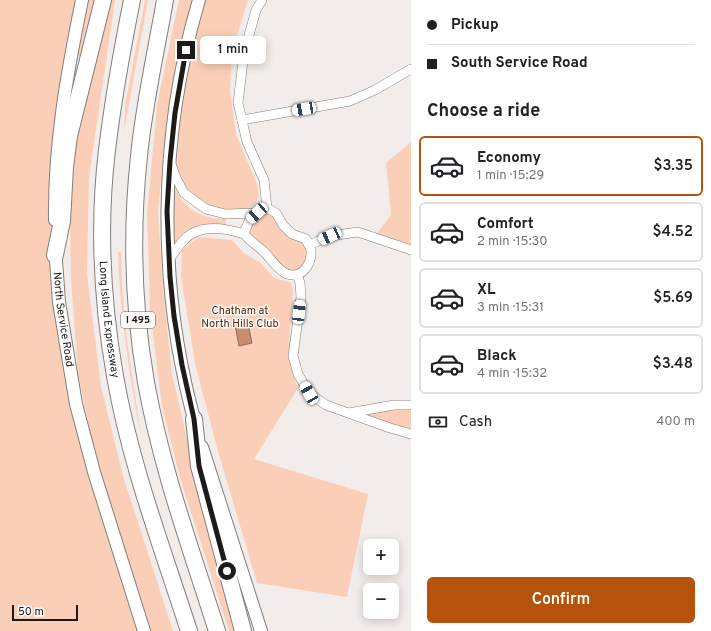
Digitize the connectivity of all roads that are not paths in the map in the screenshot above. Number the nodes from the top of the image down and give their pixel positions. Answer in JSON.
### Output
{"nodes":[{"id":1,"x":82,"y":0,"type":"edge"},
{"id":2,"x":103,"y":0,"type":"edge"},
{"id":3,"x":132,"y":0,"type":"edge"},
{"id":4,"x":165,"y":0,"type":"edge"},
{"id":5,"x":200,"y":0,"type":"edge"},
{"id":6,"x":262,"y":0,"type":"edge"},
{"id":7,"x":411,"y":69,"type":"edge"},
{"id":8,"x":242,"y":120,"type":"junction"},
{"id":9,"x":170,"y":161,"type":"junction"},
{"id":10,"x":268,"y":208,"type":"junction"},
{"id":11,"x":257,"y":213,"type":"junction"},
{"id":12,"x":244,"y":234,"type":"junction"},
{"id":13,"x":309,"y":245,"type":"junction"},
{"id":14,"x":411,"y":250,"type":"edge"},
{"id":15,"x":55,"y":255,"type":"junction"},
{"id":16,"x":169,"y":260,"type":"junction"},
{"id":17,"x":297,"y":275,"type":"junction"},
{"id":18,"x":411,"y":405,"type":"edge"},
{"id":19,"x":348,"y":413,"type":"junction"},
{"id":20,"x":194,"y":419,"type":"junction"},
{"id":21,"x":411,"y":434,"type":"edge"},
{"id":22,"x":144,"y":631,"type":"edge"},
{"id":23,"x":189,"y":631,"type":"edge"},
{"id":24,"x":217,"y":631,"type":"edge"},
{"id":25,"x":243,"y":631,"type":"edge"},
{"id":26,"x":261,"y":631,"type":"edge"}],
"edges":[{"from":1,"to":15,"type":"main road","name":"North Service Road"},
{"from":2,"to":15,"type":"highway"},
{"from":3,"to":23,"type":"highway","name":"Long Island Expressway","number":"I 495"},
{"from":4,"to":24,"type":"highway","number":"I 495"},
{"from":5,"to":9,"type":"main road"},
{"from":6,"to":8,"type":"street"},
{"from":7,"to":8,"type":"street"},
{"from":8,"to":10,"type":"street"},
{"from":9,"to":11,"type":"street"},
{"from":9,"to":16,"type":"main road"},
{"from":10,"to":11,"type":"street"},
{"from":10,"to":13,"type":"street"},
{"from":11,"to":12,"type":"street"},
{"from":12,"to":16,"type":"street"},
{"from":12,"to":17,"type":"street"},
{"from":13,"to":14,"type":"street"},
{"from":13,"to":17,"type":"street"},
{"from":15,"to":22,"type":"main road","name":"North Service Road"},
{"from":16,"to":20,"type":"main road"},
{"from":17,"to":19,"type":"street"},
{"from":18,"to":19,"type":"street"},
{"from":19,"to":21,"type":"street"},
{"from":20,"to":25,"type":"highway"},
{"from":20,"to":26,"type":"main road"}]}
